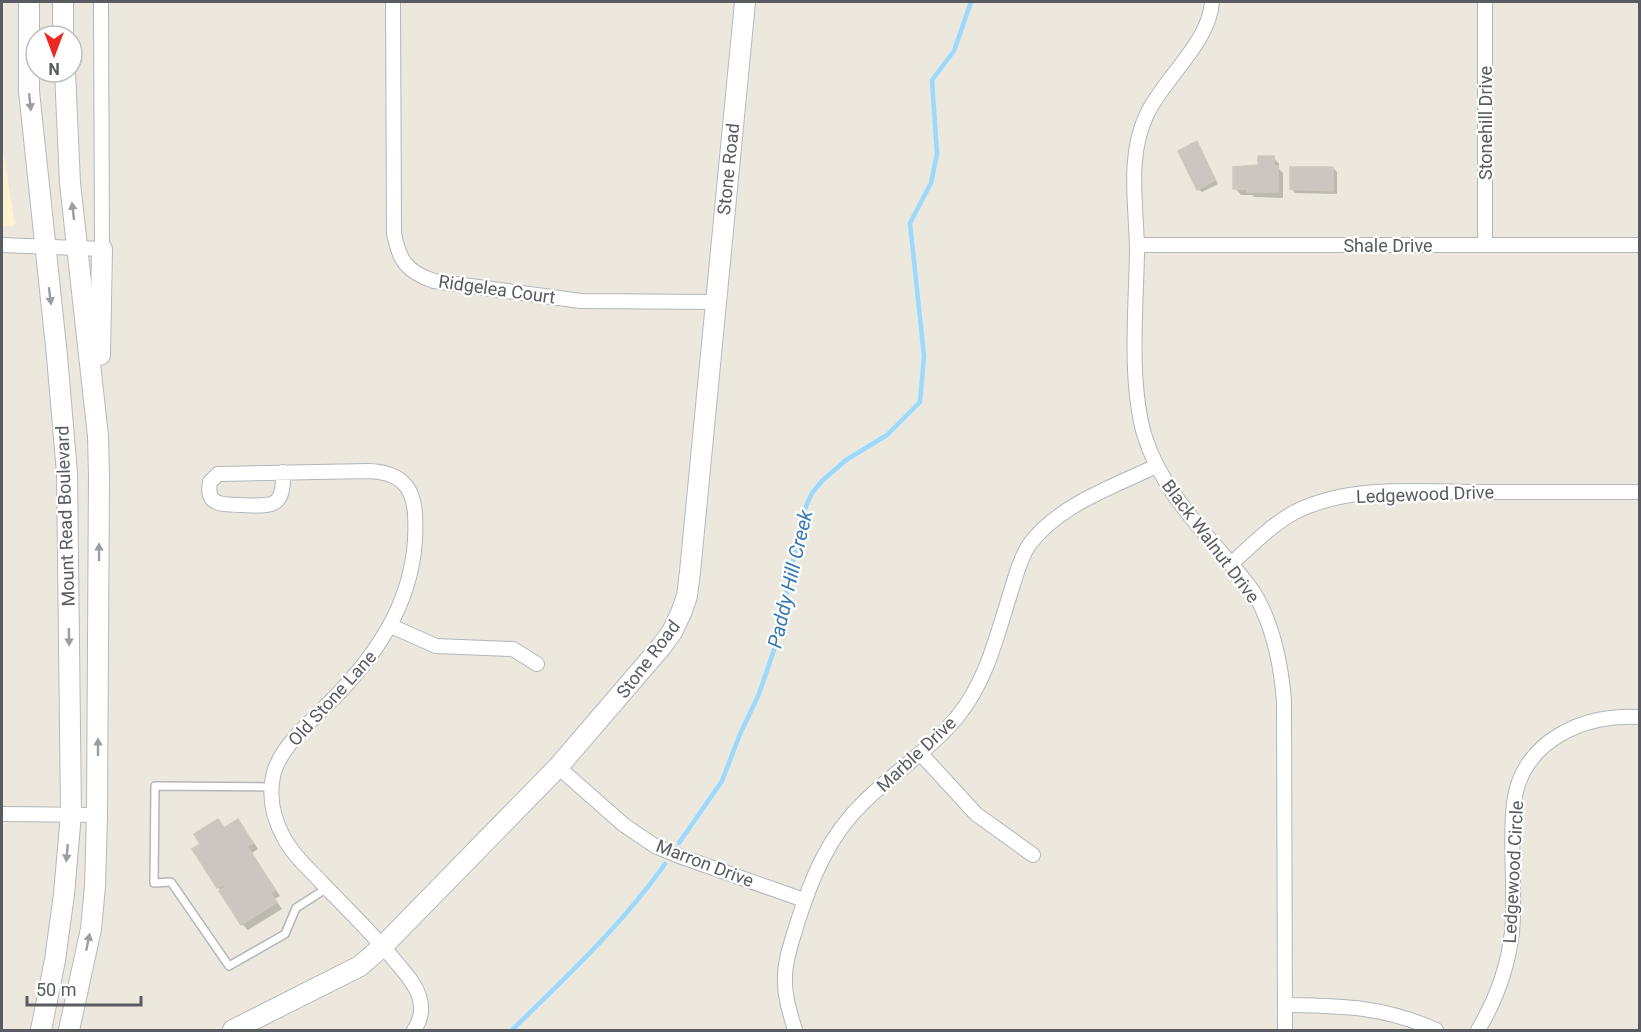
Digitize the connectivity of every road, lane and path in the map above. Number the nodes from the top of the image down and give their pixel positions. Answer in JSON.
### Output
{"nodes":[{"id":1,"x":29,"y":2,"type":"edge"},
{"id":2,"x":63,"y":2,"type":"edge"},
{"id":3,"x":101,"y":2,"type":"edge"},
{"id":4,"x":393,"y":2,"type":"edge"},
{"id":5,"x":745,"y":2,"type":"edge"},
{"id":6,"x":1212,"y":2,"type":"edge"},
{"id":7,"x":1485,"y":2,"type":"edge"},
{"id":8,"x":63,"y":24,"type":"edge"},
{"id":9,"x":66,"y":84,"type":"edge"},
{"id":10,"x":1485,"y":244,"type":"junction"},
{"id":11,"x":2,"y":245,"type":"edge"},
{"id":12,"x":1137,"y":245,"type":"junction"},
{"id":13,"x":1640,"y":245,"type":"edge"},
{"id":14,"x":44,"y":247,"type":"junction"},
{"id":15,"x":78,"y":248,"type":"junction"},
{"id":16,"x":102,"y":249,"type":"junction"},
{"id":17,"x":715,"y":302,"type":"junction"},
{"id":18,"x":98,"y":436,"type":"junction"},
{"id":19,"x":1156,"y":466,"type":"junction"},
{"id":20,"x":283,"y":472,"type":"junction"},
{"id":21,"x":1640,"y":492,"type":"edge"},
{"id":22,"x":1231,"y":564,"type":"junction"},
{"id":23,"x":391,"y":626,"type":"junction"},
{"id":24,"x":537,"y":664,"type":"dead end"},
{"id":25,"x":1640,"y":717,"type":"edge"},
{"id":26,"x":921,"y":754,"type":"junction"},
{"id":27,"x":558,"y":767,"type":"junction"},
{"id":28,"x":272,"y":787,"type":"junction"},
{"id":29,"x":2,"y":814,"type":"edge"},
{"id":30,"x":71,"y":814,"type":"junction"},
{"id":31,"x":98,"y":815,"type":"junction"},
{"id":32,"x":1033,"y":855,"type":"dead end"},
{"id":33,"x":327,"y":888,"type":"junction"},
{"id":34,"x":804,"y":900,"type":"junction"},
{"id":35,"x":383,"y":946,"type":"junction"},
{"id":36,"x":76,"y":999,"type":"junction"},
{"id":37,"x":1285,"y":1005,"type":"junction"},
{"id":38,"x":41,"y":1030,"type":"edge"},
{"id":39,"x":69,"y":1030,"type":"edge"},
{"id":40,"x":79,"y":1030,"type":"edge"},
{"id":41,"x":233,"y":1030,"type":"edge"},
{"id":42,"x":414,"y":1030,"type":"edge"},
{"id":43,"x":795,"y":1030,"type":"edge"},
{"id":44,"x":1285,"y":1030,"type":"edge"},
{"id":45,"x":1436,"y":1030,"type":"edge"},
{"id":46,"x":1478,"y":1030,"type":"edge"}],
"edges":[{"from":1,"to":14,"type":"main road","name":"Mount Read Boulevard","one_way":true},
{"from":2,"to":8,"type":"main road"},
{"from":3,"to":16,"type":"street"},
{"from":4,"to":17,"type":"street","name":"Ridgelea Court"},
{"from":5,"to":17,"type":"main road","name":"Stone Road"},
{"from":6,"to":12,"type":"street","name":"Black Walnut Drive"},
{"from":7,"to":10,"type":"street","name":"Stonehill Drive"},
{"from":15,"to":9,"type":"main road","name":"Mount Read Boulevard","one_way":true},
{"from":10,"to":12,"type":"street","name":"Shale Drive"},
{"from":10,"to":13,"type":"street","name":"Shale Drive"},
{"from":11,"to":14,"type":"street"},
{"from":12,"to":19,"type":"street","name":"Black Walnut Drive"},
{"from":14,"to":15,"type":"street"},
{"from":14,"to":30,"type":"main road","name":"Mount Read Boulevard","one_way":true},
{"from":15,"to":16,"type":"street"},
{"from":15,"to":18,"type":"main road","name":"Mount Read Boulevard"},
{"from":16,"to":18,"type":"main road"},
{"from":17,"to":27,"type":"main road","name":"Stone Road"},
{"from":31,"to":18,"type":"main road","name":"Mount Read Boulevard","one_way":true},
{"from":19,"to":22,"type":"street","name":"Black Walnut Drive"},
{"from":19,"to":26,"type":"street","name":"Marble Drive"},
{"from":20,"to":20,"type":"street","name":"Old Stone Lane"},
{"from":20,"to":23,"type":"street","name":"Old Stone Lane"},
{"from":21,"to":22,"type":"street","name":"Ledgewood Drive"},
{"from":22,"to":37,"type":"street","name":"Black Walnut Drive"},
{"from":23,"to":24,"type":"street"},
{"from":23,"to":28,"type":"street","name":"Old Stone Lane"},
{"from":25,"to":46,"type":"street","name":"Ledgewood Circle"},
{"from":26,"to":32,"type":"street"},
{"from":26,"to":34,"type":"street","name":"Marble Drive"},
{"from":27,"to":34,"type":"street","name":"Marron Drive"},
{"from":27,"to":35,"type":"main road","name":"Stone Road"},
{"from":28,"to":33,"type":"street","name":"Old Stone Lane"},
{"from":28,"to":33,"type":"lane"},
{"from":29,"to":30,"type":"street"},
{"from":30,"to":31,"type":"street"},
{"from":30,"to":38,"type":"main road","name":"Mount Read Boulevard","one_way":true},
{"from":36,"to":31,"type":"main road","name":"Mount Read Boulevard","one_way":true},
{"from":33,"to":35,"type":"street","name":"Old Stone Lane"},
{"from":34,"to":43,"type":"street","name":"Marble Drive"},
{"from":35,"to":41,"type":"main road","name":"Stone Road"},
{"from":35,"to":42,"type":"street","name":"Old Stone Lane"},
{"from":36,"to":39,"type":"main road","name":"Mount Read Boulevard"},
{"from":36,"to":40,"type":"main road"},
{"from":37,"to":44,"type":"street","name":"Black Walnut Drive"},
{"from":37,"to":45,"type":"street"}]}
